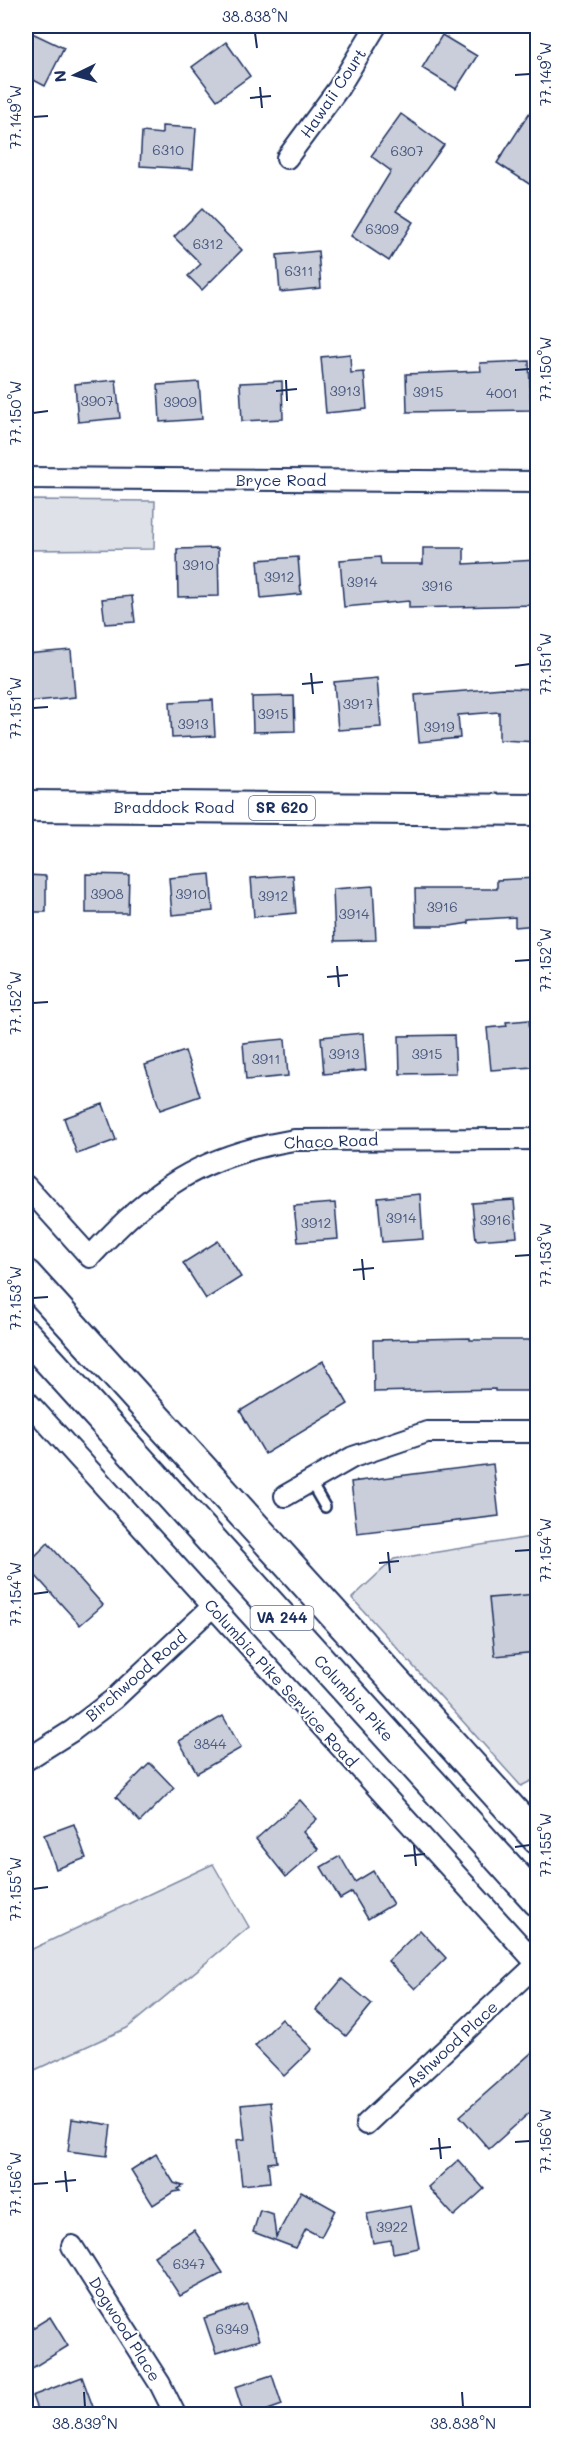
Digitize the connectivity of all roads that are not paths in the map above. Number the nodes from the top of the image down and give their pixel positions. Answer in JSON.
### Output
{"nodes":[{"id":1,"x":376,"y":26,"type":"edge"},
{"id":2,"x":286,"y":158,"type":"dead end"},
{"id":3,"x":26,"y":478,"type":"edge"},
{"id":4,"x":537,"y":482,"type":"edge"},
{"id":5,"x":26,"y":806,"type":"edge"},
{"id":6,"x":537,"y":810,"type":"edge"},
{"id":7,"x":537,"y":1139,"type":"edge"},
{"id":8,"x":26,"y":1186,"type":"edge"},
{"id":9,"x":26,"y":1275,"type":"edge"},
{"id":10,"x":26,"y":1335,"type":"edge"},
{"id":11,"x":26,"y":1400,"type":"edge"},
{"id":12,"x":537,"y":1432,"type":"edge"},
{"id":13,"x":310,"y":1481,"type":"junction"},
{"id":14,"x":285,"y":1496,"type":"dead end"},
{"id":15,"x":325,"y":1507,"type":"dead end"},
{"id":16,"x":212,"y":1607,"type":"junction"},
{"id":17,"x":26,"y":1760,"type":"edge"},
{"id":18,"x":537,"y":1839,"type":"edge"},
{"id":19,"x":537,"y":1901,"type":"edge"},
{"id":20,"x":537,"y":1965,"type":"edge"},
{"id":21,"x":366,"y":2124,"type":"dead end"},
{"id":22,"x":72,"y":2246,"type":"dead end"},
{"id":23,"x":175,"y":2415,"type":"edge"}],
"edges":[{"from":1,"to":2,"type":"street","name":"Hawaii Court"},
{"from":3,"to":4,"type":"street","name":"Bryce Road"},
{"from":5,"to":6,"type":"main road","name":"Braddock Road","number":"SR 620"},
{"from":7,"to":8,"type":"street","name":"Chaco Road"},
{"from":9,"to":18,"type":"main road","number":"VA 244"},
{"from":10,"to":19,"type":"main road","name":"Columbia Pike","number":"VA 244"},
{"from":11,"to":16,"type":"street","name":"Columbia Pike Service Road"},
{"from":12,"to":13,"type":"street"},
{"from":13,"to":14,"type":"street"},
{"from":13,"to":15,"type":"lane"},
{"from":16,"to":17,"type":"street","name":"Birchwood Road"},
{"from":16,"to":20,"type":"street","name":"Columbia Pike Service Road"},
{"from":20,"to":21,"type":"street","name":"Ashwood Place"},
{"from":22,"to":23,"type":"street","name":"Dogwood Place"}]}
